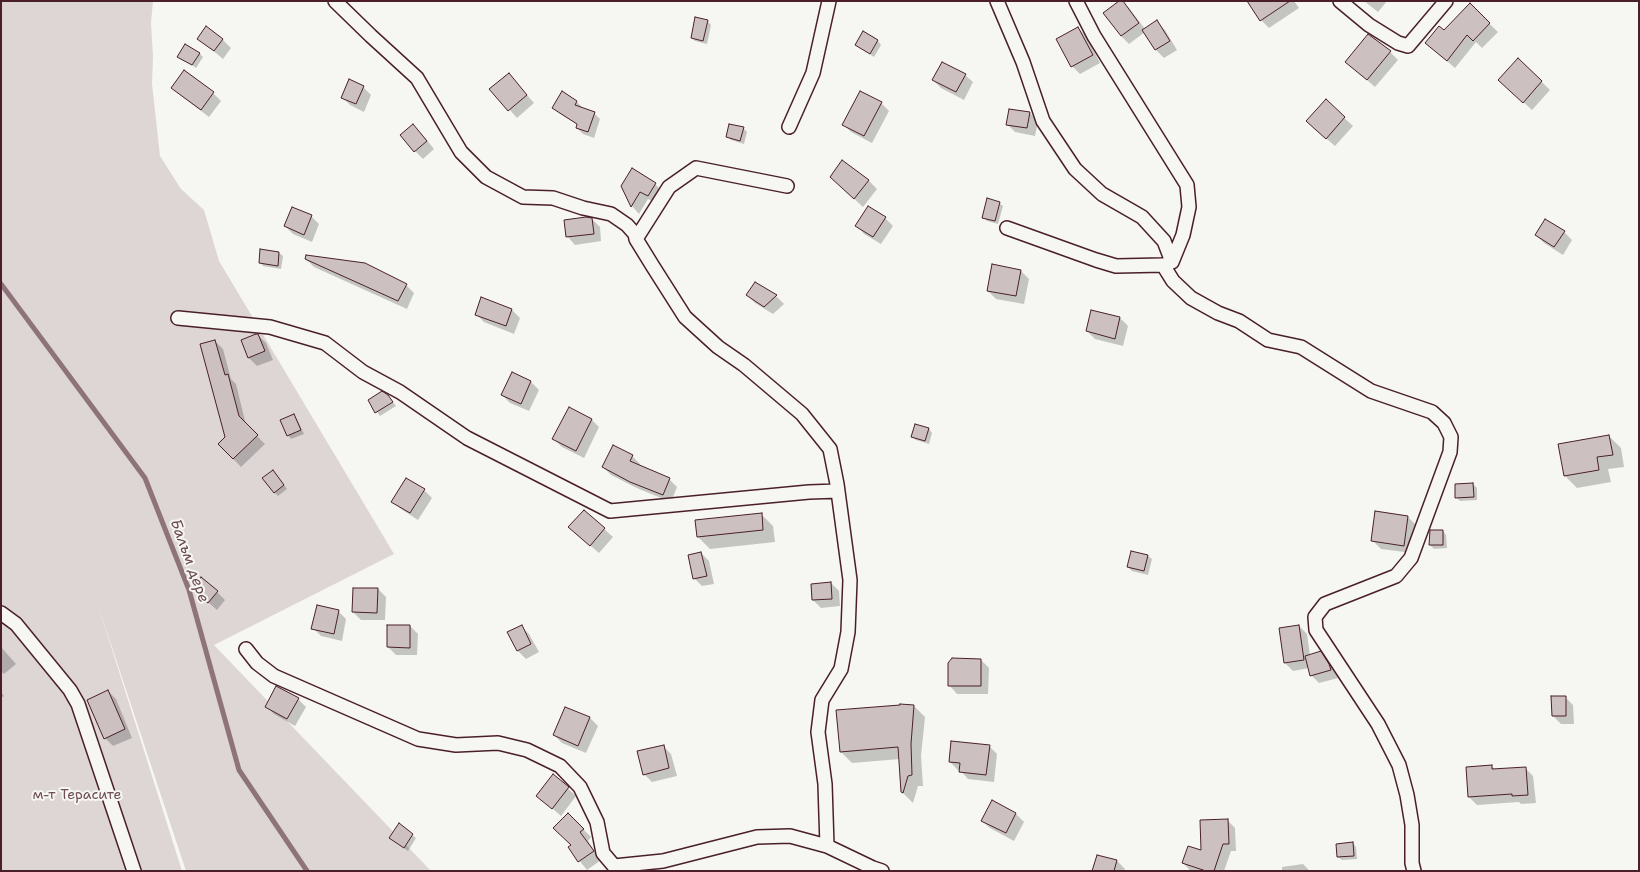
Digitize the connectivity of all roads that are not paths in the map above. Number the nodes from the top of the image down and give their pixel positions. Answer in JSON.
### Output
{"nodes":[{"id":1,"x":335,"y":1,"type":"edge"},
{"id":2,"x":829,"y":1,"type":"edge"},
{"id":3,"x":997,"y":1,"type":"edge"},
{"id":4,"x":1076,"y":1,"type":"edge"},
{"id":5,"x":1340,"y":1,"type":"edge"},
{"id":6,"x":1446,"y":1,"type":"edge"},
{"id":7,"x":789,"y":127,"type":"dead end"},
{"id":8,"x":787,"y":186,"type":"dead end"},
{"id":9,"x":1007,"y":228,"type":"dead end"},
{"id":10,"x":636,"y":239,"type":"junction"},
{"id":11,"x":1167,"y":263,"type":"junction"},
{"id":12,"x":178,"y":318,"type":"dead end"},
{"id":13,"x":838,"y":491,"type":"junction"},
{"id":14,"x":1,"y":613,"type":"edge"},
{"id":15,"x":246,"y":649,"type":"dead end"},
{"id":16,"x":827,"y":846,"type":"junction"},
{"id":17,"x":134,"y":871,"type":"edge"},
{"id":18,"x":882,"y":871,"type":"edge"},
{"id":19,"x":1414,"y":871,"type":"edge"}],
"edges":[{"from":1,"to":10,"type":"street"},
{"from":2,"to":7,"type":"street"},
{"from":3,"to":11,"type":"street"},
{"from":4,"to":11,"type":"street"},
{"from":5,"to":6,"type":"street"},
{"from":8,"to":10,"type":"street"},
{"from":9,"to":11,"type":"street"},
{"from":10,"to":13,"type":"street"},
{"from":11,"to":19,"type":"street"},
{"from":12,"to":13,"type":"street"},
{"from":13,"to":16,"type":"street"},
{"from":14,"to":17,"type":"street"},
{"from":15,"to":16,"type":"street"},
{"from":16,"to":18,"type":"street"}]}
